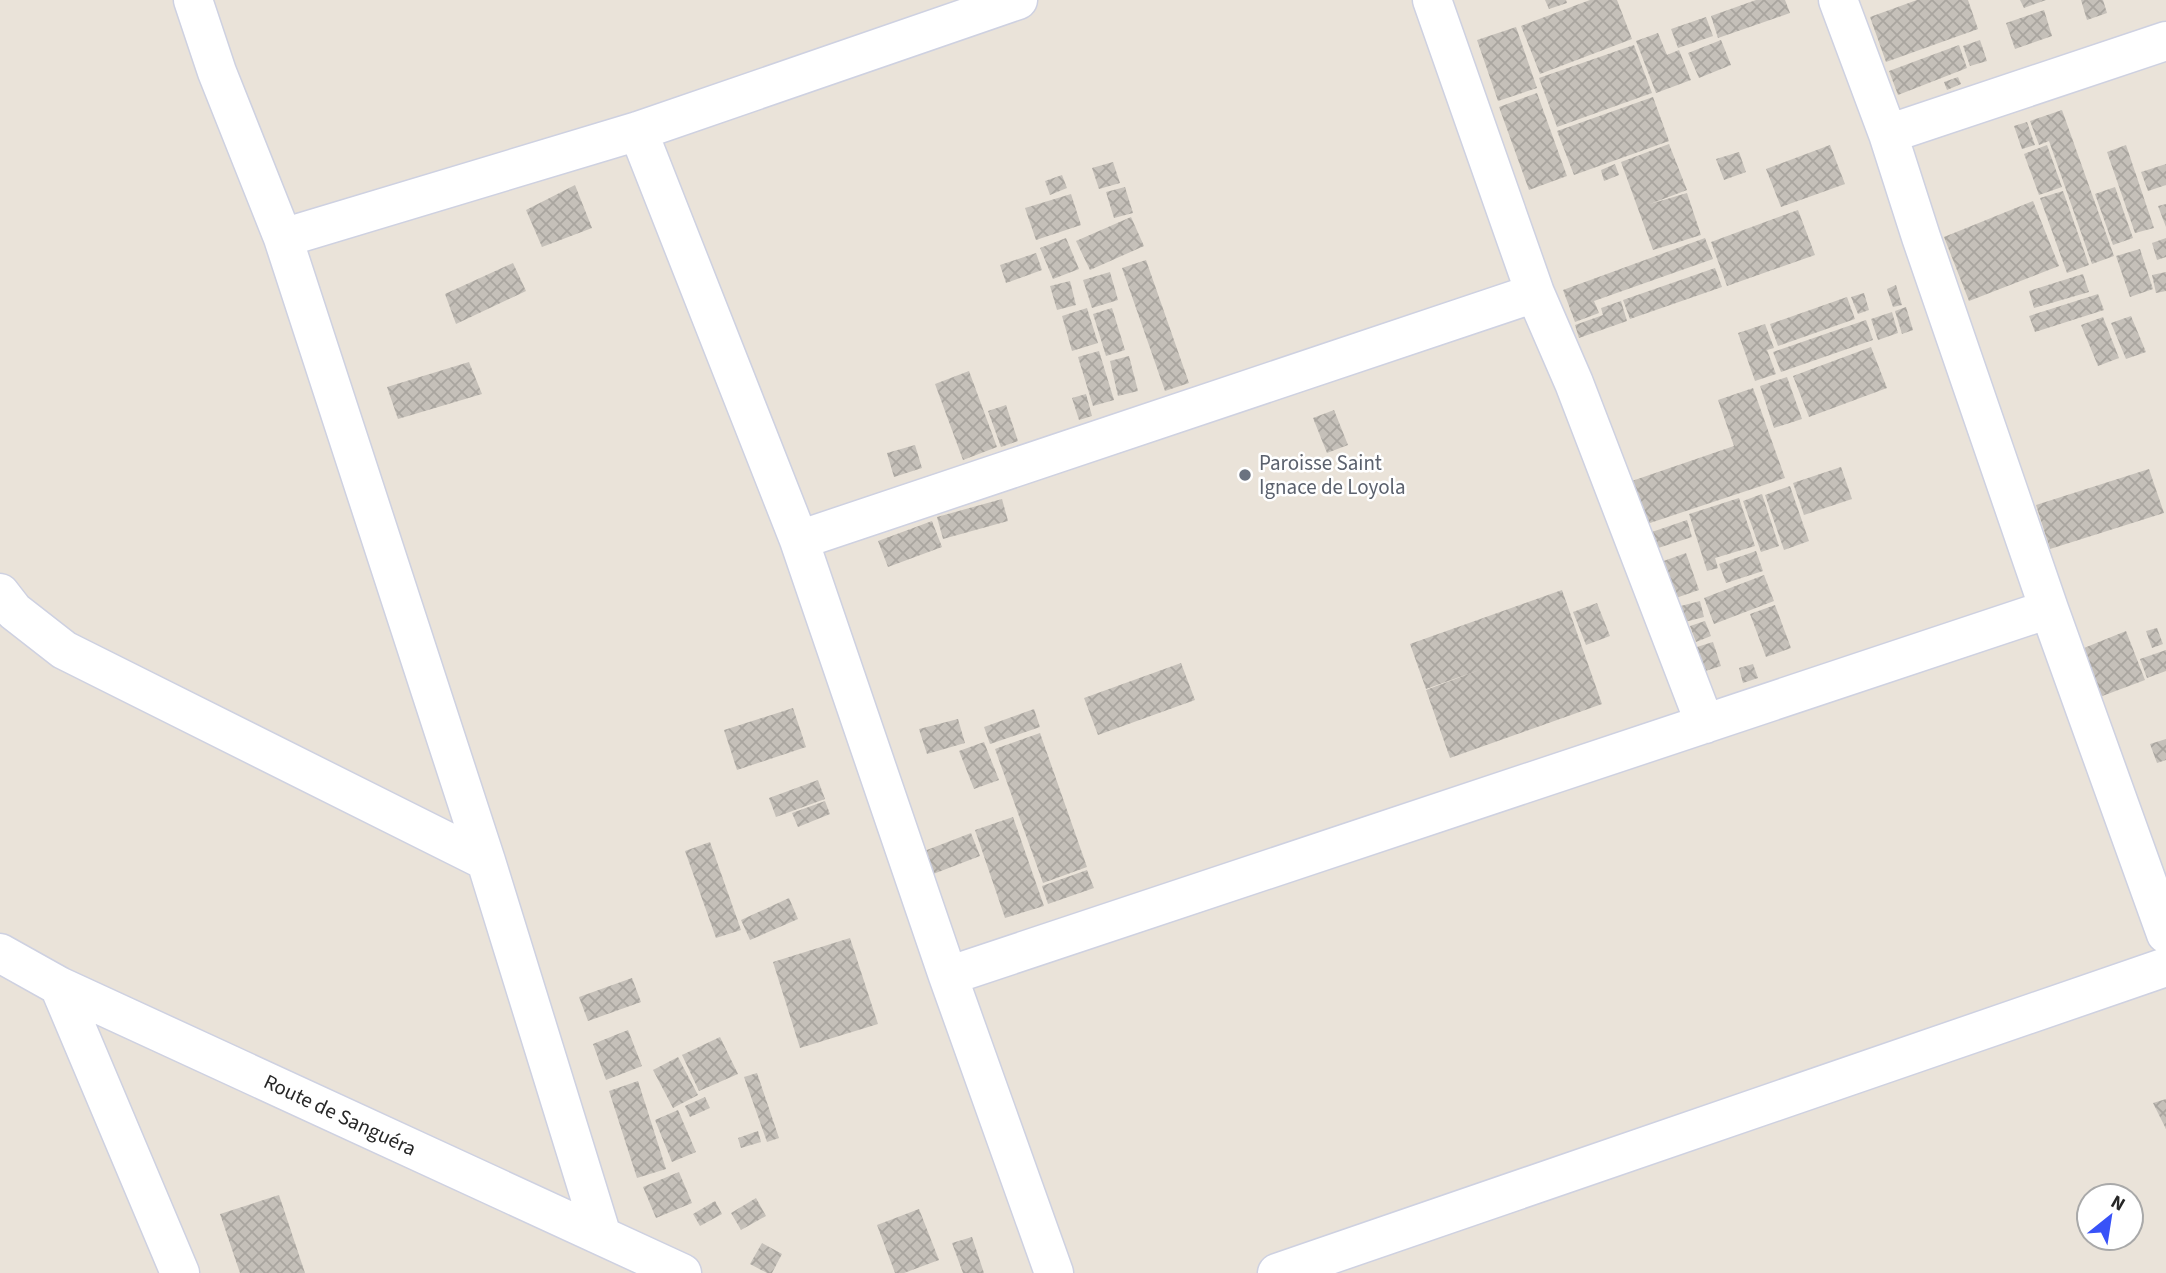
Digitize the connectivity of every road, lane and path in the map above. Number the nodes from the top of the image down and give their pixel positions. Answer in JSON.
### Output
{"nodes":[{"id":1,"x":193,"y":0,"type":"edge"},
{"id":2,"x":1432,"y":0,"type":"edge"},
{"id":3,"x":1838,"y":0,"type":"edge"},
{"id":4,"x":1008,"y":2,"type":"edge"},
{"id":5,"x":2166,"y":41,"type":"edge"},
{"id":6,"x":638,"y":131,"type":"junction"},
{"id":7,"x":1888,"y":134,"type":"junction"},
{"id":8,"x":283,"y":238,"type":"junction"},
{"id":9,"x":1535,"y":293,"type":"junction"},
{"id":10,"x":799,"y":540,"type":"junction"},
{"id":11,"x":0,"y":593,"type":"edge"},
{"id":12,"x":2049,"y":609,"type":"junction"},
{"id":13,"x":1705,"y":724,"type":"junction"},
{"id":14,"x":486,"y":861,"type":"junction"},
{"id":15,"x":2166,"y":934,"type":"edge"},
{"id":16,"x":0,"y":953,"type":"edge"},
{"id":17,"x":2166,"y":967,"type":"edge"},
{"id":18,"x":948,"y":976,"type":"junction"},
{"id":19,"x":59,"y":986,"type":"junction"},
{"id":20,"x":602,"y":1236,"type":"junction"},
{"id":21,"x":180,"y":1273,"type":"edge"},
{"id":22,"x":682,"y":1273,"type":"edge"},
{"id":23,"x":1054,"y":1273,"type":"edge"},
{"id":24,"x":1277,"y":1273,"type":"edge"}],
"edges":[{"from":1,"to":8,"type":"street"},
{"from":2,"to":9,"type":"street"},
{"from":3,"to":7,"type":"street"},
{"from":4,"to":6,"type":"street"},
{"from":5,"to":7,"type":"street"},
{"from":6,"to":8,"type":"street"},
{"from":6,"to":10,"type":"street"},
{"from":7,"to":12,"type":"street"},
{"from":8,"to":14,"type":"street"},
{"from":9,"to":10,"type":"street"},
{"from":9,"to":13,"type":"street"},
{"from":10,"to":18,"type":"street"},
{"from":11,"to":14,"type":"street"},
{"from":12,"to":13,"type":"street"},
{"from":12,"to":15,"type":"street"},
{"from":13,"to":18,"type":"street"},
{"from":14,"to":20,"type":"street"},
{"from":16,"to":19,"type":"street","name":"Route de Sanguéra"},
{"from":17,"to":24,"type":"street"},
{"from":18,"to":23,"type":"street"},
{"from":19,"to":20,"type":"street","name":"Route de Sanguéra"},
{"from":19,"to":21,"type":"street"},
{"from":20,"to":22,"type":"street","name":"Route de Sanguéra"}]}
